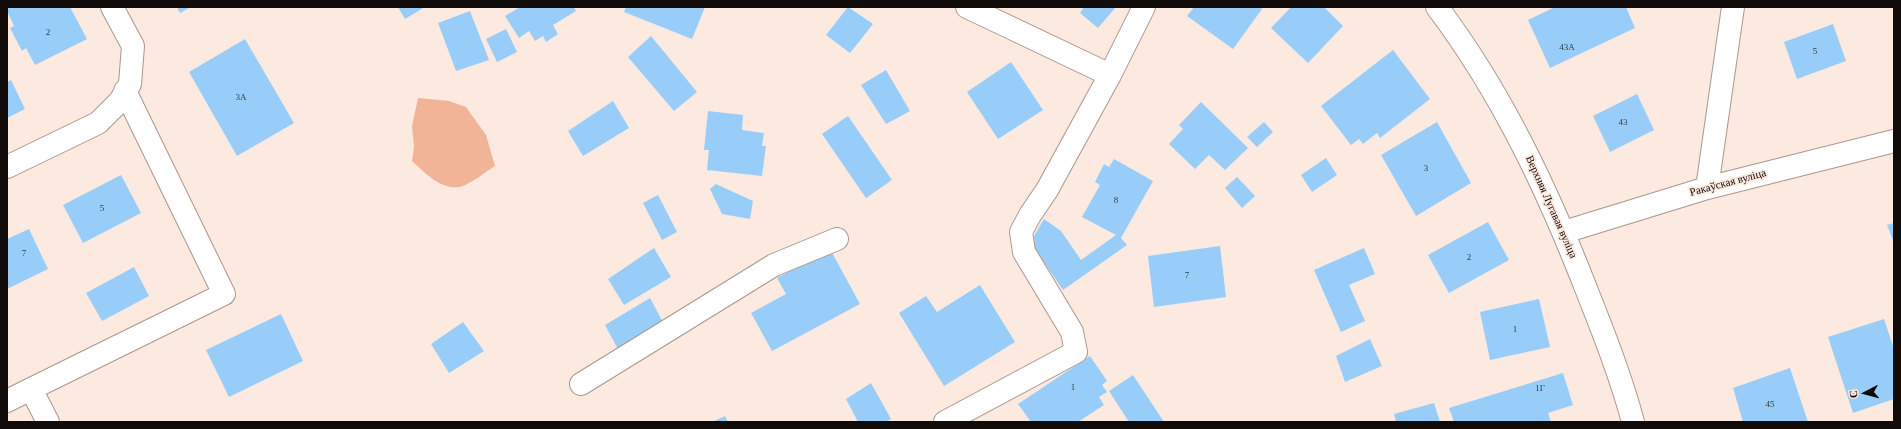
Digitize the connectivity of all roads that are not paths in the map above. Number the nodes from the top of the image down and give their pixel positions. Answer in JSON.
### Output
{"nodes":[{"id":1,"x":112,"y":7,"type":"edge"},
{"id":2,"x":967,"y":7,"type":"edge"},
{"id":3,"x":1144,"y":7,"type":"edge"},
{"id":4,"x":1437,"y":7,"type":"edge"},
{"id":5,"x":1733,"y":7,"type":"edge"},
{"id":6,"x":1110,"y":75,"type":"junction"},
{"id":7,"x":125,"y":91,"type":"junction"},
{"id":8,"x":1894,"y":141,"type":"edge"},
{"id":9,"x":7,"y":167,"type":"edge"},
{"id":10,"x":1707,"y":188,"type":"junction"},
{"id":11,"x":1564,"y":232,"type":"junction"},
{"id":12,"x":837,"y":239,"type":"dead end"},
{"id":13,"x":581,"y":384,"type":"dead end"},
{"id":14,"x":32,"y":389,"type":"junction"},
{"id":15,"x":7,"y":402,"type":"edge"},
{"id":16,"x":48,"y":422,"type":"edge"},
{"id":17,"x":945,"y":422,"type":"edge"},
{"id":18,"x":1633,"y":422,"type":"edge"}],
"edges":[{"from":1,"to":7,"type":"street"},
{"from":2,"to":6,"type":"street"},
{"from":3,"to":6,"type":"street"},
{"from":4,"to":11,"type":"street","name":"Верхняя Лугавая вуліца"},
{"from":5,"to":10,"type":"street"},
{"from":6,"to":17,"type":"street"},
{"from":7,"to":9,"type":"street"},
{"from":7,"to":14,"type":"street"},
{"from":8,"to":10,"type":"street","name":"Ракаўская вуліца"},
{"from":10,"to":11,"type":"street","name":"Ракаўская вуліца"},
{"from":11,"to":18,"type":"street","name":"Верхняя Лугавая вуліца"},
{"from":12,"to":13,"type":"street"},
{"from":14,"to":15,"type":"street"},
{"from":14,"to":16,"type":"street"}]}
